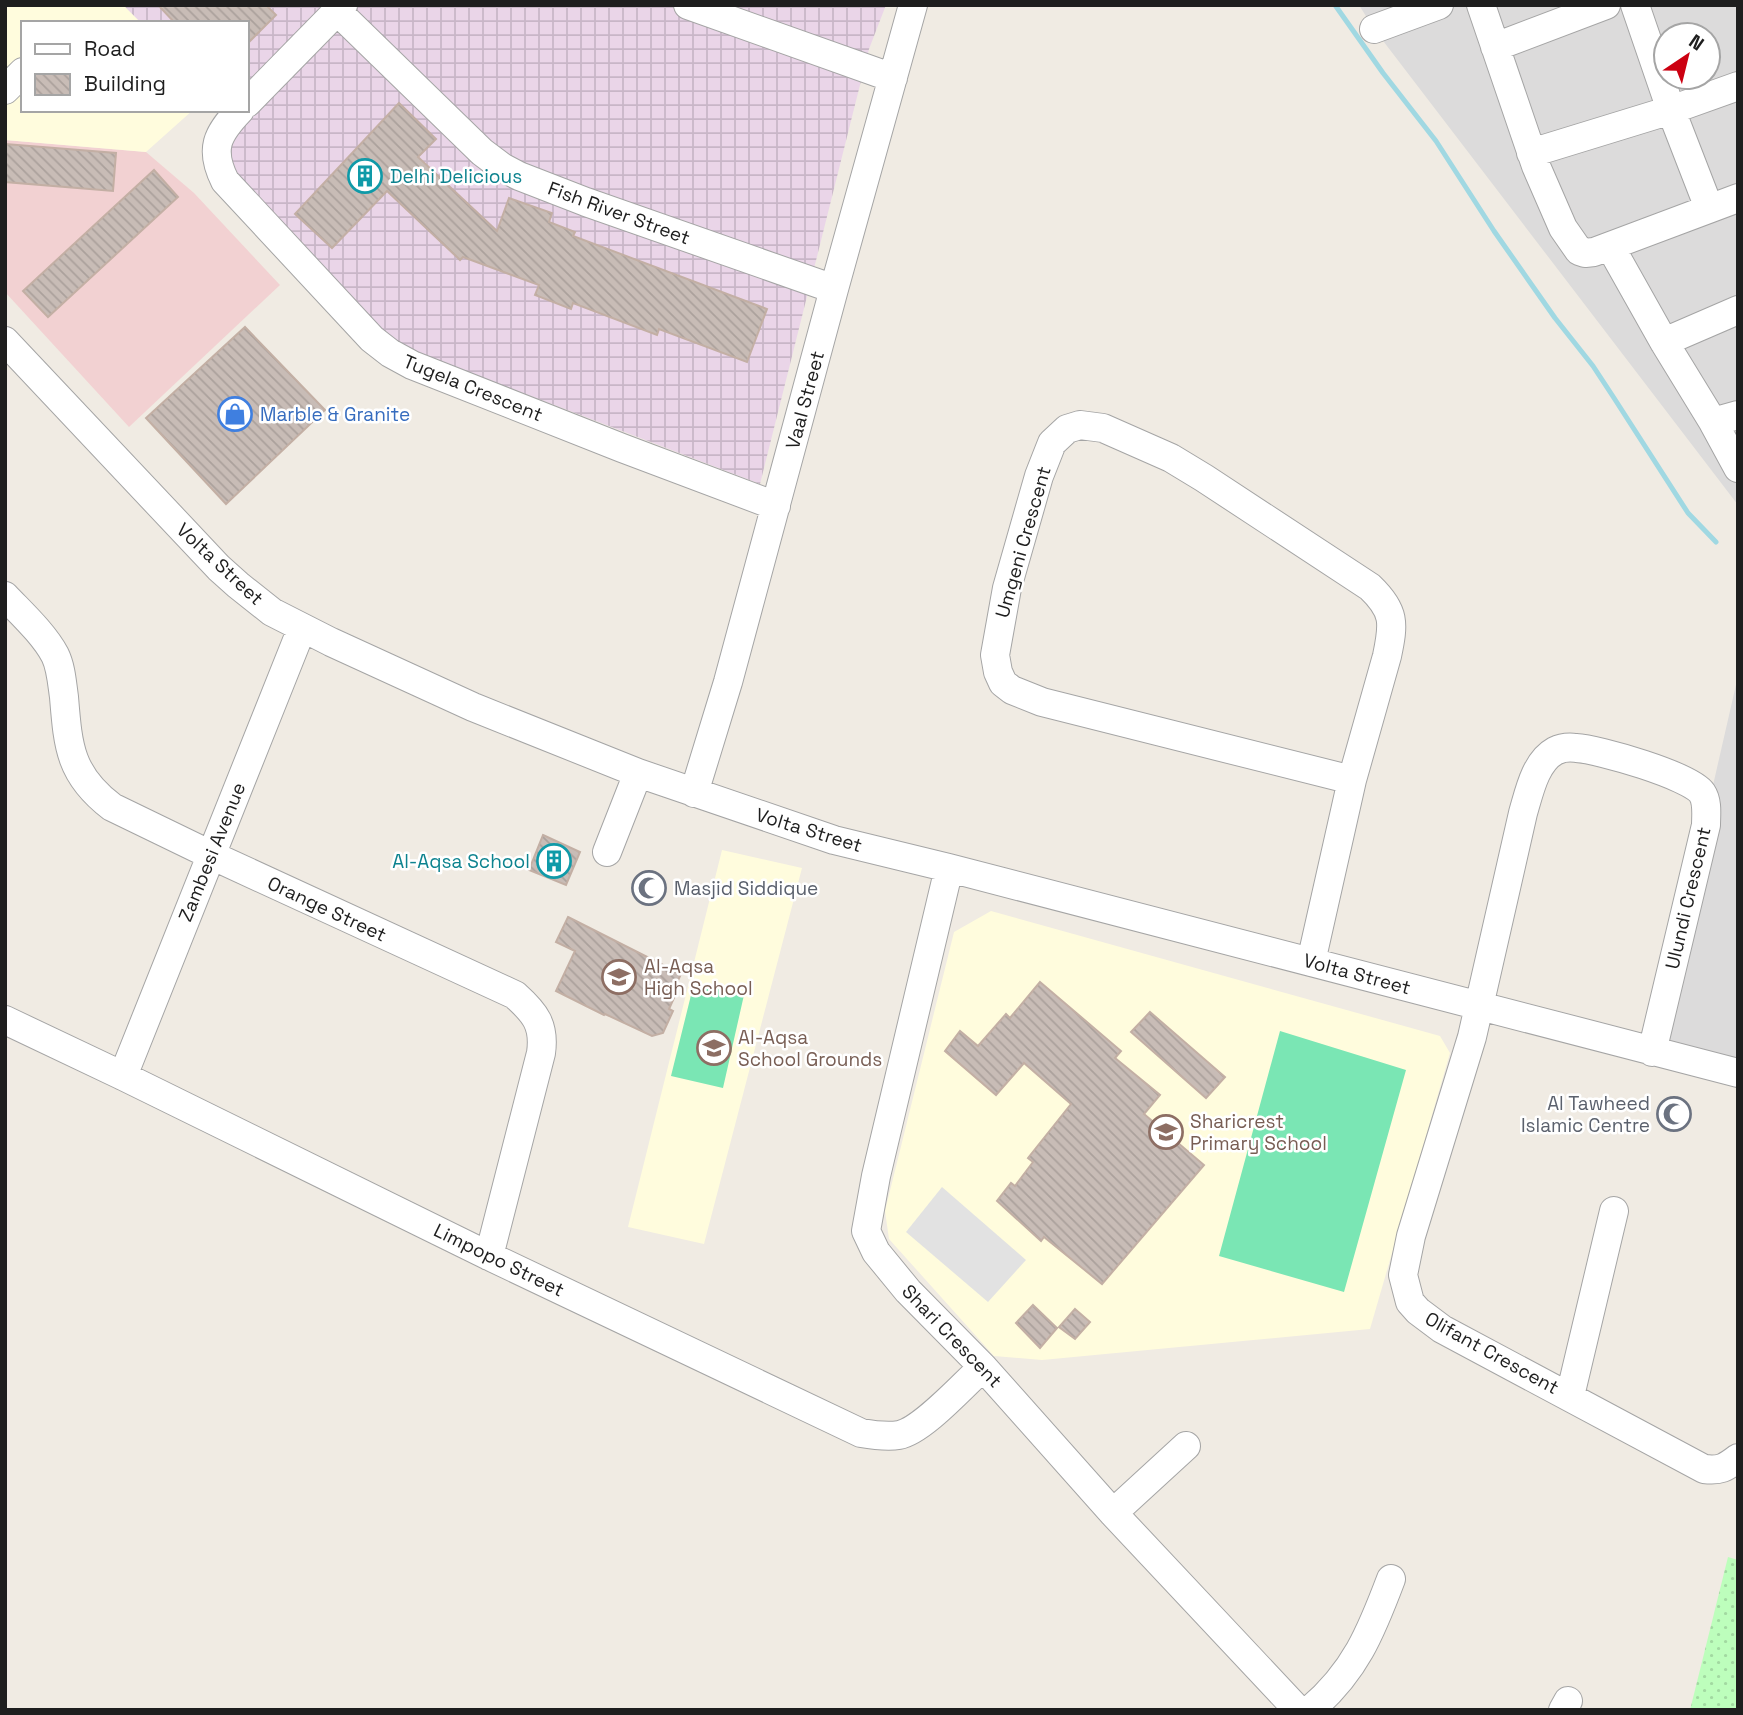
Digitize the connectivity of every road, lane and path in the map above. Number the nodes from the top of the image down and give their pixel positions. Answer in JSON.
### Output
{"nodes":[{"id":1,"x":688,"y":5,"type":"edge"},
{"id":2,"x":913,"y":5,"type":"edge"},
{"id":3,"x":1438,"y":5,"type":"edge"},
{"id":4,"x":1481,"y":5,"type":"edge"},
{"id":5,"x":1606,"y":5,"type":"edge"},
{"id":6,"x":1635,"y":5,"type":"edge"},
{"id":7,"x":340,"y":8,"type":"edge"},
{"id":8,"x":1374,"y":29,"type":"dead end"},
{"id":9,"x":1495,"y":47,"type":"junction"},
{"id":10,"x":21,"y":74,"type":"edge"},
{"id":11,"x":893,"y":78,"type":"junction"},
{"id":12,"x":1738,"y":86,"type":"edge"},
{"id":13,"x":5,"y":90,"type":"edge"},
{"id":14,"x":248,"y":102,"type":"edge"},
{"id":15,"x":1671,"y":110,"type":"junction"},
{"id":16,"x":238,"y":112,"type":"edge"},
{"id":17,"x":1531,"y":153,"type":"junction"},
{"id":18,"x":1738,"y":198,"type":"edge"},
{"id":19,"x":1709,"y":208,"type":"junction"},
{"id":20,"x":1610,"y":246,"type":"junction"},
{"id":21,"x":834,"y":289,"type":"junction"},
{"id":22,"x":1738,"y":310,"type":"edge"},
{"id":23,"x":5,"y":341,"type":"edge"},
{"id":24,"x":1664,"y":342,"type":"junction"},
{"id":25,"x":1726,"y":418,"type":"edge"},
{"id":26,"x":1738,"y":468,"type":"edge"},
{"id":27,"x":776,"y":506,"type":"junction"},
{"id":28,"x":5,"y":596,"type":"edge"},
{"id":29,"x":302,"y":628,"type":"junction"},
{"id":30,"x":638,"y":773,"type":"junction"},
{"id":31,"x":1352,"y":780,"type":"junction"},
{"id":32,"x":694,"y":793,"type":"junction"},
{"id":33,"x":607,"y":852,"type":"dead end"},
{"id":34,"x":211,"y":855,"type":"junction"},
{"id":35,"x":949,"y":867,"type":"junction"},
{"id":36,"x":1311,"y":962,"type":"junction"},
{"id":37,"x":1478,"y":1006,"type":"junction"},
{"id":38,"x":5,"y":1020,"type":"edge"},
{"id":39,"x":1653,"y":1052,"type":"junction"},
{"id":40,"x":1738,"y":1073,"type":"edge"},
{"id":41,"x":123,"y":1076,"type":"junction"},
{"id":42,"x":1614,"y":1211,"type":"dead end"},
{"id":43,"x":489,"y":1256,"type":"junction"},
{"id":44,"x":983,"y":1367,"type":"junction"},
{"id":45,"x":1570,"y":1396,"type":"junction"},
{"id":46,"x":1186,"y":1446,"type":"dead end"},
{"id":47,"x":1738,"y":1458,"type":"edge"},
{"id":48,"x":1113,"y":1513,"type":"junction"},
{"id":49,"x":1391,"y":1579,"type":"dead end"},
{"id":50,"x":1298,"y":1710,"type":"edge"},
{"id":51,"x":1310,"y":1710,"type":"edge"}],
"edges":[{"from":1,"to":11,"type":"street"},
{"from":2,"to":11,"type":"street","name":"Vaal Street"},
{"from":3,"to":8,"type":"street"},
{"from":4,"to":9,"type":"street"},
{"from":5,"to":9,"type":"street"},
{"from":6,"to":15,"type":"street"},
{"from":7,"to":14,"type":"street"},
{"from":7,"to":21,"type":"street","name":"Fish River Street"},
{"from":9,"to":17,"type":"street"},
{"from":10,"to":13,"type":"street"},
{"from":11,"to":21,"type":"street","name":"Vaal Street"},
{"from":12,"to":15,"type":"street"},
{"from":15,"to":17,"type":"street"},
{"from":15,"to":19,"type":"street"},
{"from":16,"to":27,"type":"street","name":"Tugela Crescent"},
{"from":17,"to":20,"type":"street"},
{"from":18,"to":19,"type":"street"},
{"from":19,"to":20,"type":"street"},
{"from":20,"to":24,"type":"street"},
{"from":21,"to":27,"type":"street","name":"Vaal Street"},
{"from":22,"to":24,"type":"street"},
{"from":23,"to":29,"type":"street","name":"Volta Street"},
{"from":24,"to":25,"type":"street"},
{"from":25,"to":26,"type":"street"},
{"from":27,"to":32,"type":"street","name":"Vaal Street"},
{"from":28,"to":34,"type":"street","name":"Orange Street"},
{"from":29,"to":30,"type":"street","name":"Volta Street"},
{"from":29,"to":34,"type":"street","name":"Zambesi Avenue"},
{"from":30,"to":32,"type":"street","name":"Volta Street"},
{"from":30,"to":33,"type":"street"},
{"from":31,"to":31,"type":"street","name":"Umgeni Crescent"},
{"from":31,"to":36,"type":"street","name":"Umgeni Crescent"},
{"from":32,"to":35,"type":"street","name":"Volta Street"},
{"from":34,"to":41,"type":"street","name":"Zambesi Avenue"},
{"from":34,"to":43,"type":"street","name":"Orange Street"},
{"from":35,"to":36,"type":"street","name":"Volta Street"},
{"from":35,"to":44,"type":"street","name":"Shari Crescent"},
{"from":36,"to":37,"type":"street","name":"Volta Street"},
{"from":37,"to":39,"type":"street","name":"Volta Street"},
{"from":37,"to":39,"type":"street","name":"Ulundi Crescent"},
{"from":37,"to":45,"type":"street","name":"Olifant Crescent"},
{"from":38,"to":41,"type":"street","name":"Limpopo Street"},
{"from":39,"to":40,"type":"street","name":"Volta Street"},
{"from":41,"to":43,"type":"street","name":"Limpopo Street"},
{"from":42,"to":45,"type":"street"},
{"from":43,"to":44,"type":"street","name":"Limpopo Street"},
{"from":44,"to":48,"type":"street","name":"Shari Crescent"},
{"from":45,"to":47,"type":"street","name":"Olifant Crescent"},
{"from":46,"to":48,"type":"street"},
{"from":48,"to":50,"type":"street","name":"Shari Crescent"},
{"from":49,"to":51,"type":"street"}]}
